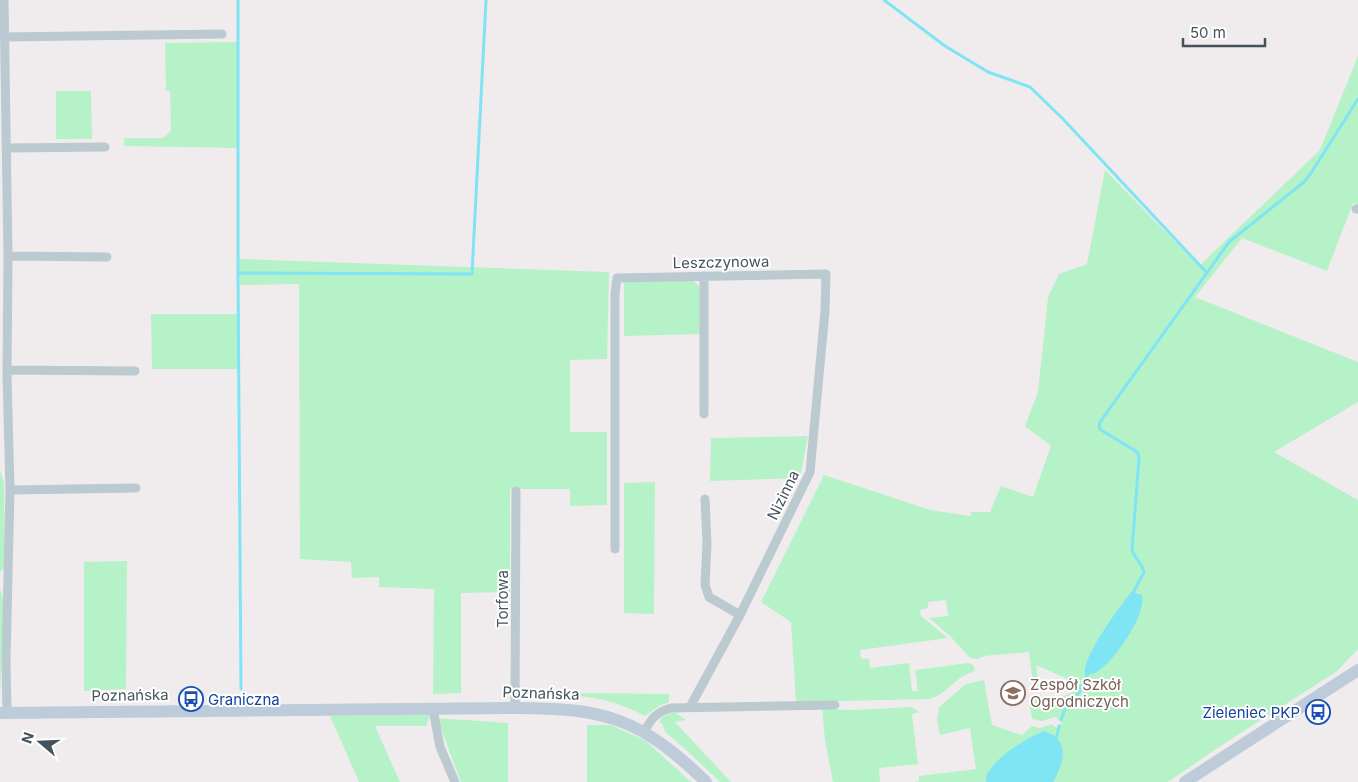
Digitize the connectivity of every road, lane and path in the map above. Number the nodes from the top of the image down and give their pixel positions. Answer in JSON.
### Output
{"nodes":[{"id":1,"x":4,"y":0,"type":"edge"},
{"id":2,"x":222,"y":34,"type":"dead end"},
{"id":3,"x":4,"y":37,"type":"junction"},
{"id":4,"x":2,"y":82,"type":"edge"},
{"id":5,"x":105,"y":147,"type":"dead end"},
{"id":6,"x":6,"y":148,"type":"junction"},
{"id":7,"x":4,"y":230,"type":"edge"},
{"id":8,"x":8,"y":256,"type":"junction"},
{"id":9,"x":107,"y":256,"type":"dead end"},
{"id":10,"x":826,"y":274,"type":"joint"},
{"id":11,"x":704,"y":276,"type":"junction"},
{"id":12,"x":7,"y":370,"type":"junction"},
{"id":13,"x":135,"y":371,"type":"dead end"},
{"id":14,"x":704,"y":414,"type":"dead end"},
{"id":15,"x":136,"y":488,"type":"dead end"},
{"id":16,"x":10,"y":490,"type":"junction"},
{"id":17,"x":516,"y":491,"type":"dead end"},
{"id":18,"x":706,"y":500,"type":"dead end"},
{"id":19,"x":615,"y":549,"type":"dead end"},
{"id":20,"x":740,"y":615,"type":"junction"},
{"id":21,"x":1358,"y":670,"type":"edge"},
{"id":22,"x":835,"y":706,"type":"dead end"},
{"id":23,"x":690,"y":707,"type":"junction"},
{"id":24,"x":433,"y":708,"type":"junction"},
{"id":25,"x":515,"y":708,"type":"junction"},
{"id":26,"x":4,"y":713,"type":"edge"},
{"id":27,"x":644,"y":732,"type":"junction"},
{"id":28,"x":455,"y":782,"type":"edge"},
{"id":29,"x":706,"y":782,"type":"edge"},
{"id":30,"x":1186,"y":782,"type":"edge"}],
"edges":[{"from":1,"to":3,"type":"street"},
{"from":2,"to":3,"type":"street"},
{"from":3,"to":4,"type":"street"},
{"from":4,"to":6,"type":"street"},
{"from":5,"to":6,"type":"street"},
{"from":6,"to":7,"type":"street"},
{"from":7,"to":8,"type":"street"},
{"from":8,"to":9,"type":"street"},
{"from":8,"to":12,"type":"street"},
{"from":10,"to":11,"type":"street","name":"Leszczynowa"},
{"from":10,"to":20,"type":"street","name":"Nizinna"},
{"from":11,"to":14,"type":"street"},
{"from":11,"to":19,"type":"street","name":"Leszczynowa"},
{"from":12,"to":13,"type":"street"},
{"from":12,"to":16,"type":"street"},
{"from":15,"to":16,"type":"street"},
{"from":16,"to":26,"type":"street"},
{"from":17,"to":25,"type":"street","name":"Torfowa"},
{"from":18,"to":20,"type":"street"},
{"from":20,"to":23,"type":"street","name":"Nizinna"},
{"from":21,"to":30,"type":"main road"},
{"from":22,"to":23,"type":"street"},
{"from":23,"to":27,"type":"street"},
{"from":24,"to":25,"type":"main road","name":"Poznańska"},
{"from":24,"to":26,"type":"main road","name":"Poznańska"},
{"from":24,"to":28,"type":"street"},
{"from":25,"to":27,"type":"main road","name":"Poznańska"},
{"from":27,"to":29,"type":"main road","name":"Poznańska"}]}
